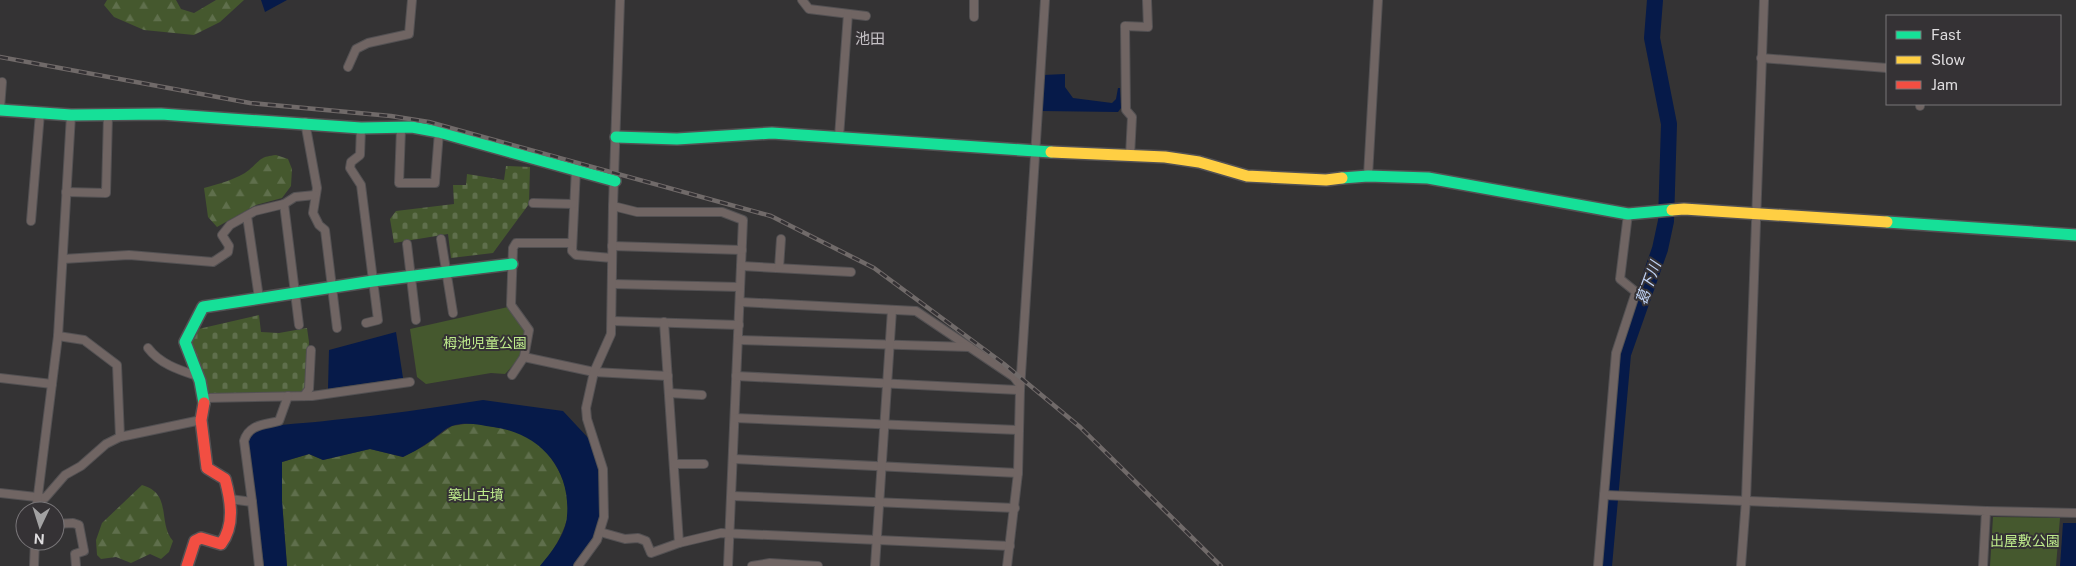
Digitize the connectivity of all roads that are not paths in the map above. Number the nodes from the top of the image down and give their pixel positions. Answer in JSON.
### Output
{"nodes":[{"id":1,"x":412,"y":0,"type":"edge"},
{"id":2,"x":620,"y":0,"type":"edge"},
{"id":3,"x":802,"y":0,"type":"edge"},
{"id":4,"x":974,"y":0,"type":"edge"},
{"id":5,"x":1044,"y":0,"type":"edge"},
{"id":6,"x":1147,"y":0,"type":"edge"},
{"id":7,"x":1378,"y":0,"type":"edge"},
{"id":8,"x":1764,"y":0,"type":"edge"},
{"id":9,"x":848,"y":14,"type":"junction"},
{"id":10,"x":866,"y":16,"type":"dead end"},
{"id":11,"x":974,"y":17,"type":"dead end"},
{"id":12,"x":1761,"y":58,"type":"junction"},
{"id":13,"x":348,"y":67,"type":"dead end"},
{"id":14,"x":1886,"y":68,"type":"edge"},
{"id":15,"x":2,"y":82,"type":"dead end"},
{"id":16,"x":0,"y":109,"type":"edge"},
{"id":17,"x":40,"y":113,"type":"junction"},
{"id":18,"x":70,"y":116,"type":"junction"},
{"id":19,"x":108,"y":116,"type":"junction"},
{"id":20,"x":305,"y":122,"type":"junction"},
{"id":21,"x":361,"y":128,"type":"junction"},
{"id":22,"x":401,"y":129,"type":"junction"},
{"id":23,"x":439,"y":132,"type":"junction"},
{"id":24,"x":616,"y":137,"type":"junction"},
{"id":25,"x":838,"y":137,"type":"junction"},
{"id":26,"x":1035,"y":151,"type":"junction"},
{"id":27,"x":1130,"y":156,"type":"junction"},
{"id":28,"x":576,"y":169,"type":"junction"},
{"id":29,"x":1368,"y":176,"type":"junction"},
{"id":30,"x":615,"y":181,"type":"junction"},
{"id":31,"x":66,"y":192,"type":"junction"},
{"id":32,"x":315,"y":195,"type":"junction"},
{"id":33,"x":533,"y":203,"type":"dead end"},
{"id":34,"x":284,"y":204,"type":"junction"},
{"id":35,"x":573,"y":204,"type":"junction"},
{"id":36,"x":613,"y":206,"type":"junction"},
{"id":37,"x":1628,"y":214,"type":"junction"},
{"id":38,"x":1754,"y":214,"type":"junction"},
{"id":39,"x":247,"y":216,"type":"junction"},
{"id":40,"x":31,"y":221,"type":"dead end"},
{"id":41,"x":2076,"y":235,"type":"edge"},
{"id":42,"x":441,"y":239,"type":"dead end"},
{"id":43,"x":781,"y":239,"type":"dead end"},
{"id":44,"x":572,"y":243,"type":"junction"},
{"id":45,"x":407,"y":244,"type":"dead end"},
{"id":46,"x":612,"y":246,"type":"junction"},
{"id":47,"x":742,"y":250,"type":"junction"},
{"id":48,"x":612,"y":258,"type":"junction"},
{"id":49,"x":63,"y":259,"type":"junction"},
{"id":50,"x":512,"y":264,"type":"junction"},
{"id":51,"x":742,"y":266,"type":"junction"},
{"id":52,"x":779,"y":268,"type":"junction"},
{"id":53,"x":446,"y":272,"type":"junction"},
{"id":54,"x":851,"y":272,"type":"dead end"},
{"id":55,"x":411,"y":277,"type":"junction"},
{"id":56,"x":373,"y":282,"type":"junction"},
{"id":57,"x":612,"y":284,"type":"junction"},
{"id":58,"x":332,"y":287,"type":"junction"},
{"id":59,"x":740,"y":287,"type":"junction"},
{"id":60,"x":294,"y":292,"type":"junction"},
{"id":61,"x":260,"y":298,"type":"junction"},
{"id":62,"x":740,"y":302,"type":"junction"},
{"id":63,"x":892,"y":310,"type":"junction"},
{"id":64,"x":453,"y":313,"type":"dead end"},
{"id":65,"x":416,"y":320,"type":"dead end"},
{"id":66,"x":612,"y":321,"type":"junction"},
{"id":67,"x":366,"y":322,"type":"dead end"},
{"id":68,"x":664,"y":322,"type":"junction"},
{"id":69,"x":298,"y":325,"type":"dead end"},
{"id":70,"x":739,"y":325,"type":"junction"},
{"id":71,"x":337,"y":328,"type":"dead end"},
{"id":72,"x":58,"y":336,"type":"junction"},
{"id":73,"x":738,"y":340,"type":"junction"},
{"id":74,"x":888,"y":345,"type":"junction"},
{"id":75,"x":969,"y":347,"type":"junction"},
{"id":76,"x":148,"y":348,"type":"dead end"},
{"id":77,"x":311,"y":350,"type":"dead end"},
{"id":78,"x":524,"y":357,"type":"junction"},
{"id":79,"x":594,"y":372,"type":"junction"},
{"id":80,"x":512,"y":375,"type":"dead end"},
{"id":81,"x":197,"y":376,"type":"junction"},
{"id":82,"x":668,"y":376,"type":"junction"},
{"id":83,"x":736,"y":376,"type":"junction"},
{"id":84,"x":0,"y":378,"type":"edge"},
{"id":85,"x":410,"y":382,"type":"dead end"},
{"id":86,"x":886,"y":383,"type":"junction"},
{"id":87,"x":52,"y":384,"type":"junction"},
{"id":88,"x":1020,"y":388,"type":"junction"},
{"id":89,"x":670,"y":393,"type":"junction"},
{"id":90,"x":702,"y":395,"type":"dead end"},
{"id":91,"x":288,"y":396,"type":"junction"},
{"id":92,"x":304,"y":396,"type":"junction"},
{"id":93,"x":204,"y":398,"type":"junction"},
{"id":94,"x":735,"y":418,"type":"junction"},
{"id":95,"x":201,"y":420,"type":"junction"},
{"id":96,"x":884,"y":424,"type":"junction"},
{"id":97,"x":1019,"y":430,"type":"junction"},
{"id":98,"x":120,"y":437,"type":"junction"},
{"id":99,"x":734,"y":459,"type":"junction"},
{"id":100,"x":675,"y":464,"type":"junction"},
{"id":101,"x":704,"y":464,"type":"dead end"},
{"id":102,"x":882,"y":466,"type":"junction"},
{"id":103,"x":1018,"y":473,"type":"junction"},
{"id":104,"x":0,"y":492,"type":"edge"},
{"id":105,"x":1604,"y":495,"type":"junction"},
{"id":106,"x":732,"y":496,"type":"junction"},
{"id":107,"x":37,"y":498,"type":"junction"},
{"id":108,"x":230,"y":499,"type":"junction"},
{"id":109,"x":1746,"y":500,"type":"junction"},
{"id":110,"x":37,"y":501,"type":"edge"},
{"id":111,"x":252,"y":502,"type":"junction"},
{"id":112,"x":880,"y":502,"type":"junction"},
{"id":113,"x":1015,"y":508,"type":"junction"},
{"id":114,"x":1986,"y":511,"type":"junction"},
{"id":115,"x":2076,"y":513,"type":"edge"},
{"id":116,"x":65,"y":524,"type":"edge"},
{"id":117,"x":600,"y":532,"type":"junction"},
{"id":118,"x":730,"y":533,"type":"junction"},
{"id":119,"x":876,"y":540,"type":"junction"},
{"id":120,"x":679,"y":543,"type":"junction"},
{"id":121,"x":1010,"y":546,"type":"junction"},
{"id":122,"x":35,"y":551,"type":"edge"},
{"id":123,"x":34,"y":566,"type":"edge"},
{"id":124,"x":76,"y":566,"type":"edge"},
{"id":125,"x":188,"y":566,"type":"edge"},
{"id":126,"x":259,"y":566,"type":"edge"},
{"id":127,"x":578,"y":566,"type":"edge"},
{"id":128,"x":728,"y":566,"type":"edge"},
{"id":129,"x":752,"y":566,"type":"edge"},
{"id":130,"x":818,"y":566,"type":"edge"},
{"id":131,"x":875,"y":566,"type":"edge"},
{"id":132,"x":1007,"y":566,"type":"edge"},
{"id":133,"x":1598,"y":566,"type":"edge"},
{"id":134,"x":1741,"y":566,"type":"edge"},
{"id":135,"x":1983,"y":566,"type":"edge"}],
"edges":[{"from":1,"to":13,"type":"street"},
{"from":2,"to":24,"type":"street"},
{"from":3,"to":9,"type":"street"},
{"from":4,"to":11,"type":"street"},
{"from":5,"to":26,"type":"street"},
{"from":6,"to":27,"type":"street"},
{"from":7,"to":29,"type":"street"},
{"from":8,"to":12,"type":"street"},
{"from":9,"to":10,"type":"street"},
{"from":9,"to":25,"type":"street"},
{"from":12,"to":14,"type":"street"},
{"from":12,"to":38,"type":"street"},
{"from":15,"to":16,"type":"street"},
{"from":16,"to":17,"type":"street"},
{"from":17,"to":18,"type":"street"},
{"from":17,"to":40,"type":"street"},
{"from":18,"to":19,"type":"street"},
{"from":18,"to":31,"type":"street"},
{"from":19,"to":20,"type":"street"},
{"from":19,"to":31,"type":"street"},
{"from":20,"to":21,"type":"street"},
{"from":20,"to":32,"type":"street"},
{"from":21,"to":22,"type":"street"},
{"from":21,"to":56,"type":"street"},
{"from":22,"to":23,"type":"street"},
{"from":22,"to":23,"type":"street"},
{"from":23,"to":28,"type":"street"},
{"from":24,"to":25,"type":"street"},
{"from":24,"to":30,"type":"street"},
{"from":25,"to":26,"type":"street"},
{"from":26,"to":27,"type":"street"},
{"from":26,"to":88,"type":"street"},
{"from":27,"to":29,"type":"street"},
{"from":28,"to":30,"type":"street"},
{"from":28,"to":35,"type":"street"},
{"from":29,"to":37,"type":"street"},
{"from":30,"to":36,"type":"street"},
{"from":31,"to":49,"type":"street"},
{"from":32,"to":34,"type":"street"},
{"from":32,"to":58,"type":"street"},
{"from":33,"to":35,"type":"street"},
{"from":34,"to":39,"type":"street"},
{"from":34,"to":60,"type":"street"},
{"from":35,"to":44,"type":"street"},
{"from":36,"to":46,"type":"street"},
{"from":36,"to":47,"type":"street"},
{"from":37,"to":38,"type":"street"},
{"from":37,"to":105,"type":"street"},
{"from":38,"to":41,"type":"street"},
{"from":38,"to":109,"type":"street"},
{"from":39,"to":49,"type":"street"},
{"from":39,"to":61,"type":"street"},
{"from":42,"to":53,"type":"street"},
{"from":43,"to":52,"type":"street"},
{"from":44,"to":48,"type":"street"},
{"from":44,"to":50,"type":"street"},
{"from":45,"to":55,"type":"street"},
{"from":46,"to":47,"type":"street"},
{"from":46,"to":48,"type":"street"},
{"from":47,"to":51,"type":"street"},
{"from":48,"to":57,"type":"street"},
{"from":49,"to":72,"type":"street"},
{"from":50,"to":53,"type":"street"},
{"from":50,"to":78,"type":"street"},
{"from":51,"to":52,"type":"street"},
{"from":51,"to":59,"type":"street"},
{"from":52,"to":54,"type":"street"},
{"from":53,"to":55,"type":"street"},
{"from":53,"to":64,"type":"street"},
{"from":55,"to":56,"type":"street"},
{"from":55,"to":65,"type":"street"},
{"from":56,"to":58,"type":"street"},
{"from":56,"to":67,"type":"street"},
{"from":57,"to":59,"type":"street"},
{"from":57,"to":66,"type":"street"},
{"from":58,"to":60,"type":"street"},
{"from":58,"to":71,"type":"street"},
{"from":59,"to":62,"type":"street"},
{"from":60,"to":61,"type":"street"},
{"from":60,"to":69,"type":"street"},
{"from":61,"to":81,"type":"street"},
{"from":62,"to":63,"type":"street"},
{"from":62,"to":70,"type":"street"},
{"from":63,"to":74,"type":"street"},
{"from":63,"to":75,"type":"street"},
{"from":66,"to":68,"type":"street"},
{"from":66,"to":79,"type":"street"},
{"from":68,"to":70,"type":"street"},
{"from":68,"to":82,"type":"street"},
{"from":70,"to":73,"type":"street"},
{"from":72,"to":87,"type":"street"},
{"from":72,"to":98,"type":"street"},
{"from":73,"to":74,"type":"street"},
{"from":73,"to":83,"type":"street"},
{"from":74,"to":75,"type":"street"},
{"from":74,"to":86,"type":"street"},
{"from":75,"to":88,"type":"street"},
{"from":76,"to":81,"type":"street"},
{"from":77,"to":92,"type":"street"},
{"from":78,"to":79,"type":"street"},
{"from":78,"to":80,"type":"street"},
{"from":79,"to":82,"type":"street"},
{"from":79,"to":117,"type":"street"},
{"from":81,"to":93,"type":"street"},
{"from":82,"to":89,"type":"street"},
{"from":83,"to":86,"type":"street"},
{"from":83,"to":94,"type":"street"},
{"from":84,"to":87,"type":"street"},
{"from":85,"to":92,"type":"street"},
{"from":86,"to":88,"type":"street"},
{"from":86,"to":96,"type":"street"},
{"from":87,"to":107,"type":"street"},
{"from":88,"to":97,"type":"street"},
{"from":89,"to":90,"type":"street"},
{"from":89,"to":100,"type":"street"},
{"from":91,"to":92,"type":"street"},
{"from":91,"to":93,"type":"street"},
{"from":91,"to":111,"type":"street"},
{"from":93,"to":95,"type":"street"},
{"from":94,"to":96,"type":"street"},
{"from":94,"to":99,"type":"street"},
{"from":95,"to":98,"type":"street"},
{"from":95,"to":108,"type":"street"},
{"from":96,"to":97,"type":"street"},
{"from":96,"to":102,"type":"street"},
{"from":97,"to":103,"type":"street"},
{"from":98,"to":107,"type":"street"},
{"from":99,"to":102,"type":"street"},
{"from":99,"to":106,"type":"street"},
{"from":100,"to":101,"type":"street"},
{"from":100,"to":120,"type":"street"},
{"from":102,"to":103,"type":"street"},
{"from":102,"to":112,"type":"street"},
{"from":103,"to":113,"type":"street"},
{"from":104,"to":107,"type":"street"},
{"from":105,"to":109,"type":"street"},
{"from":105,"to":133,"type":"street"},
{"from":106,"to":112,"type":"street"},
{"from":106,"to":118,"type":"street"},
{"from":107,"to":110,"type":"street"},
{"from":108,"to":111,"type":"street"},
{"from":108,"to":125,"type":"street"},
{"from":109,"to":114,"type":"street"},
{"from":109,"to":134,"type":"street"},
{"from":111,"to":126,"type":"street"},
{"from":112,"to":113,"type":"street"},
{"from":112,"to":119,"type":"street"},
{"from":113,"to":121,"type":"street"},
{"from":114,"to":115,"type":"street"},
{"from":114,"to":135,"type":"street"},
{"from":116,"to":124,"type":"street"},
{"from":117,"to":120,"type":"street"},
{"from":117,"to":127,"type":"street"},
{"from":118,"to":119,"type":"street"},
{"from":118,"to":120,"type":"street"},
{"from":118,"to":128,"type":"street"},
{"from":119,"to":121,"type":"street"},
{"from":119,"to":131,"type":"street"},
{"from":121,"to":132,"type":"street"},
{"from":122,"to":123,"type":"street"},
{"from":129,"to":130,"type":"street"}]}
